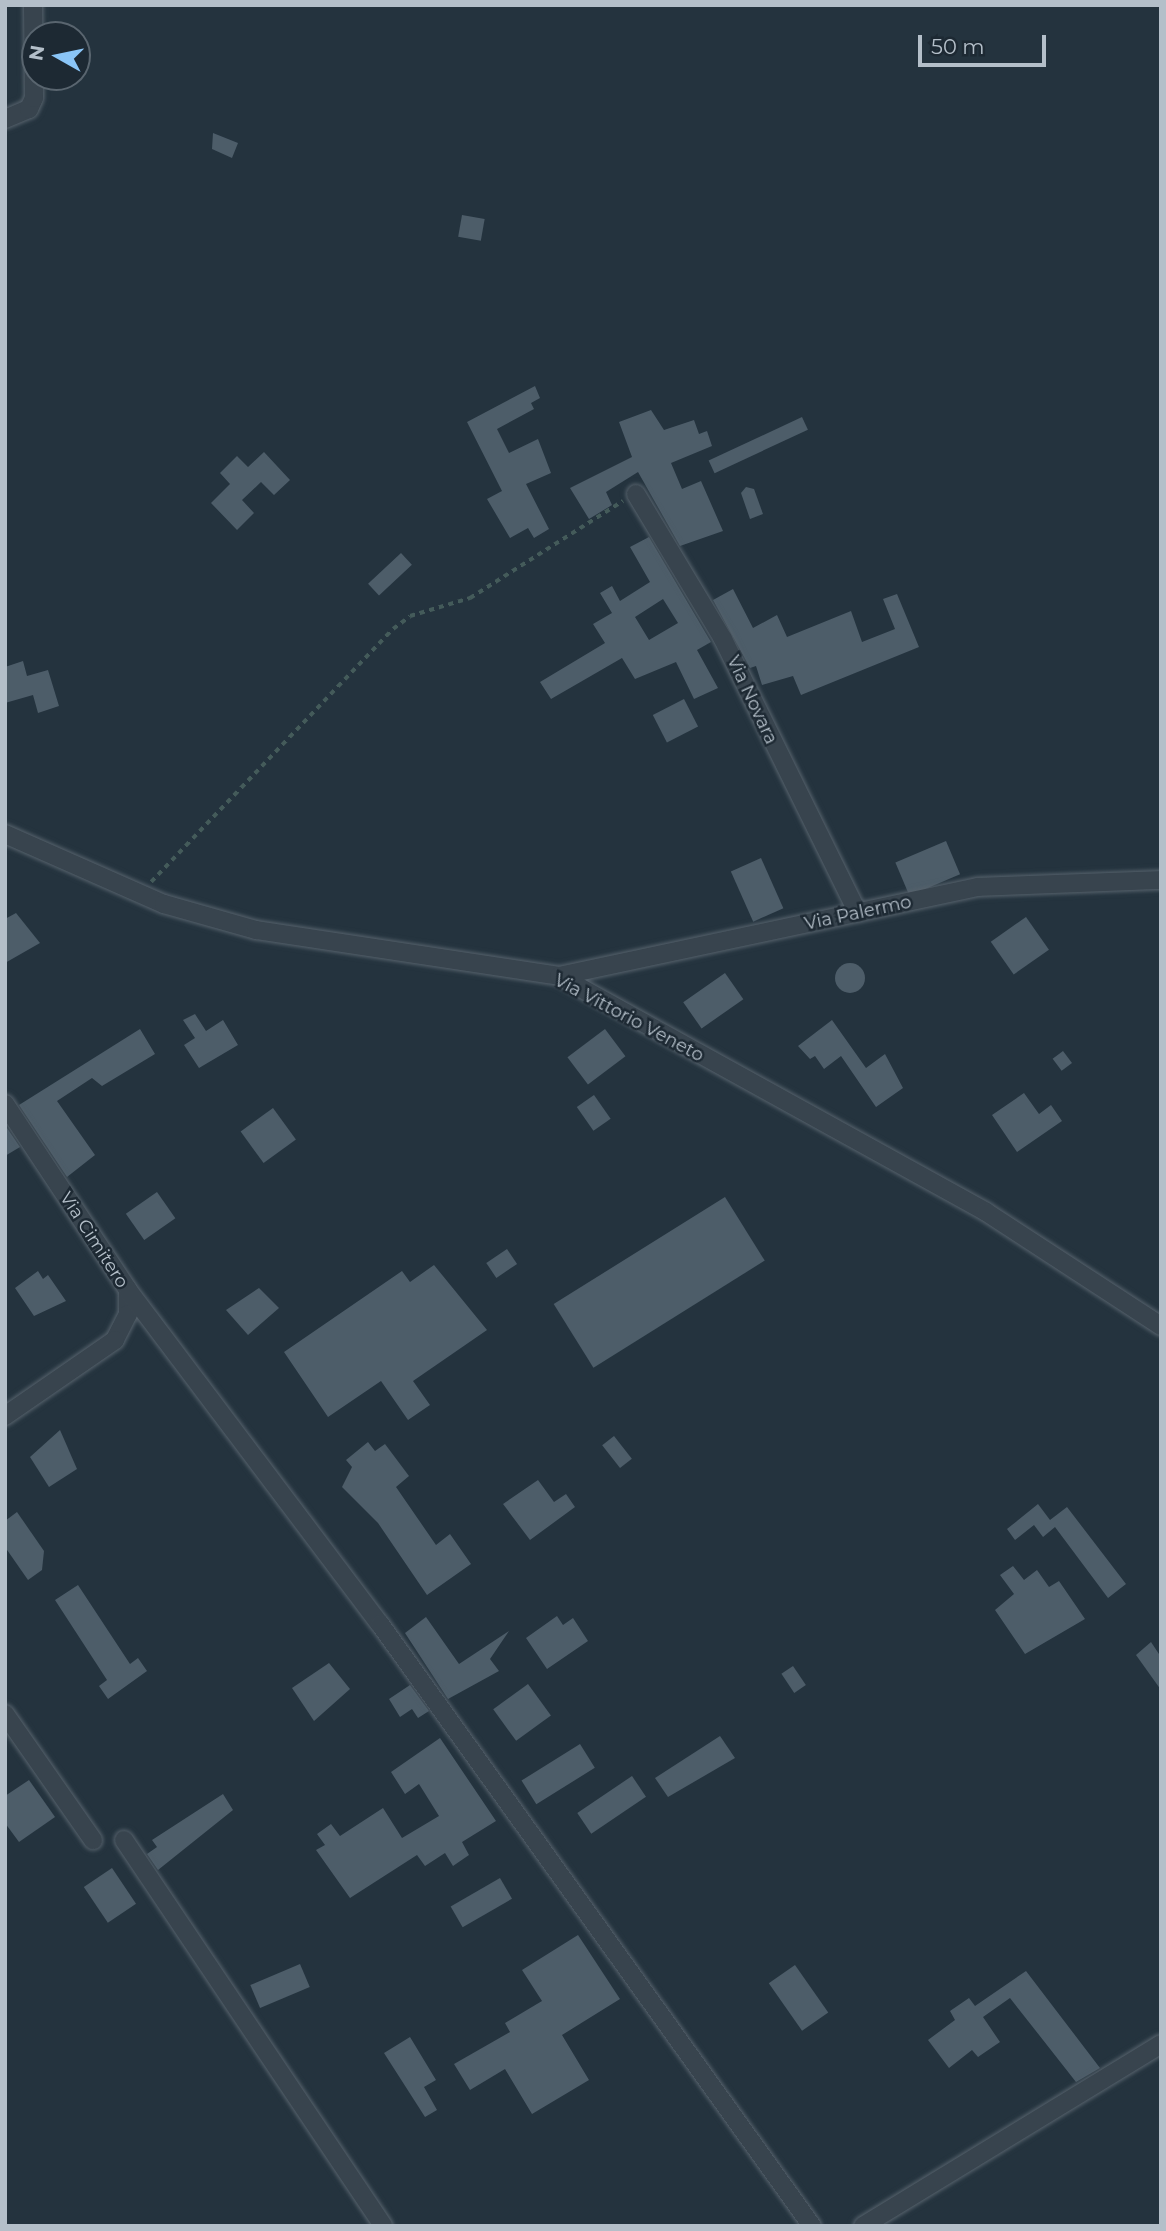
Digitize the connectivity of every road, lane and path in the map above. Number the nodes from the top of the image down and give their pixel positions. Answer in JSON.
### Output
{"nodes":[{"id":1,"x":33,"y":5,"type":"edge"},
{"id":2,"x":5,"y":118,"type":"edge"},
{"id":3,"x":636,"y":494,"type":"joint"},
{"id":4,"x":10,"y":838,"type":"edge"},
{"id":5,"x":1161,"y":880,"type":"edge"},
{"id":6,"x":140,"y":894,"type":"junction"},
{"id":7,"x":858,"y":913,"type":"junction"},
{"id":8,"x":559,"y":976,"type":"junction"},
{"id":9,"x":5,"y":1104,"type":"edge"},
{"id":10,"x":128,"y":1290,"type":"junction"},
{"id":11,"x":1161,"y":1326,"type":"edge"},
{"id":12,"x":5,"y":1416,"type":"edge"},
{"id":13,"x":5,"y":1714,"type":"edge"},
{"id":14,"x":93,"y":1840,"type":"dead end"},
{"id":15,"x":124,"y":1840,"type":"dead end"},
{"id":16,"x":1161,"y":2044,"type":"edge"},
{"id":17,"x":383,"y":2226,"type":"edge"},
{"id":18,"x":812,"y":2226,"type":"edge"},
{"id":19,"x":863,"y":2226,"type":"edge"}],
"edges":[{"from":1,"to":2,"type":"street"},
{"from":3,"to":6,"type":"path"},
{"from":3,"to":7,"type":"street","name":"Via Novara"},
{"from":4,"to":6,"type":"street","name":"Via Vittorio Veneto"},
{"from":5,"to":7,"type":"street","name":"Via Palermo"},
{"from":6,"to":8,"type":"street","name":"Via Vittorio Veneto"},
{"from":7,"to":8,"type":"street","name":"Via Palermo"},
{"from":8,"to":11,"type":"street","name":"Via Vittorio Veneto"},
{"from":9,"to":10,"type":"street","name":"Via Cimitero"},
{"from":10,"to":12,"type":"street","name":"Via Cimitero"},
{"from":10,"to":18,"type":"street"},
{"from":13,"to":14,"type":"street"},
{"from":15,"to":17,"type":"street"},
{"from":16,"to":19,"type":"street"}]}
